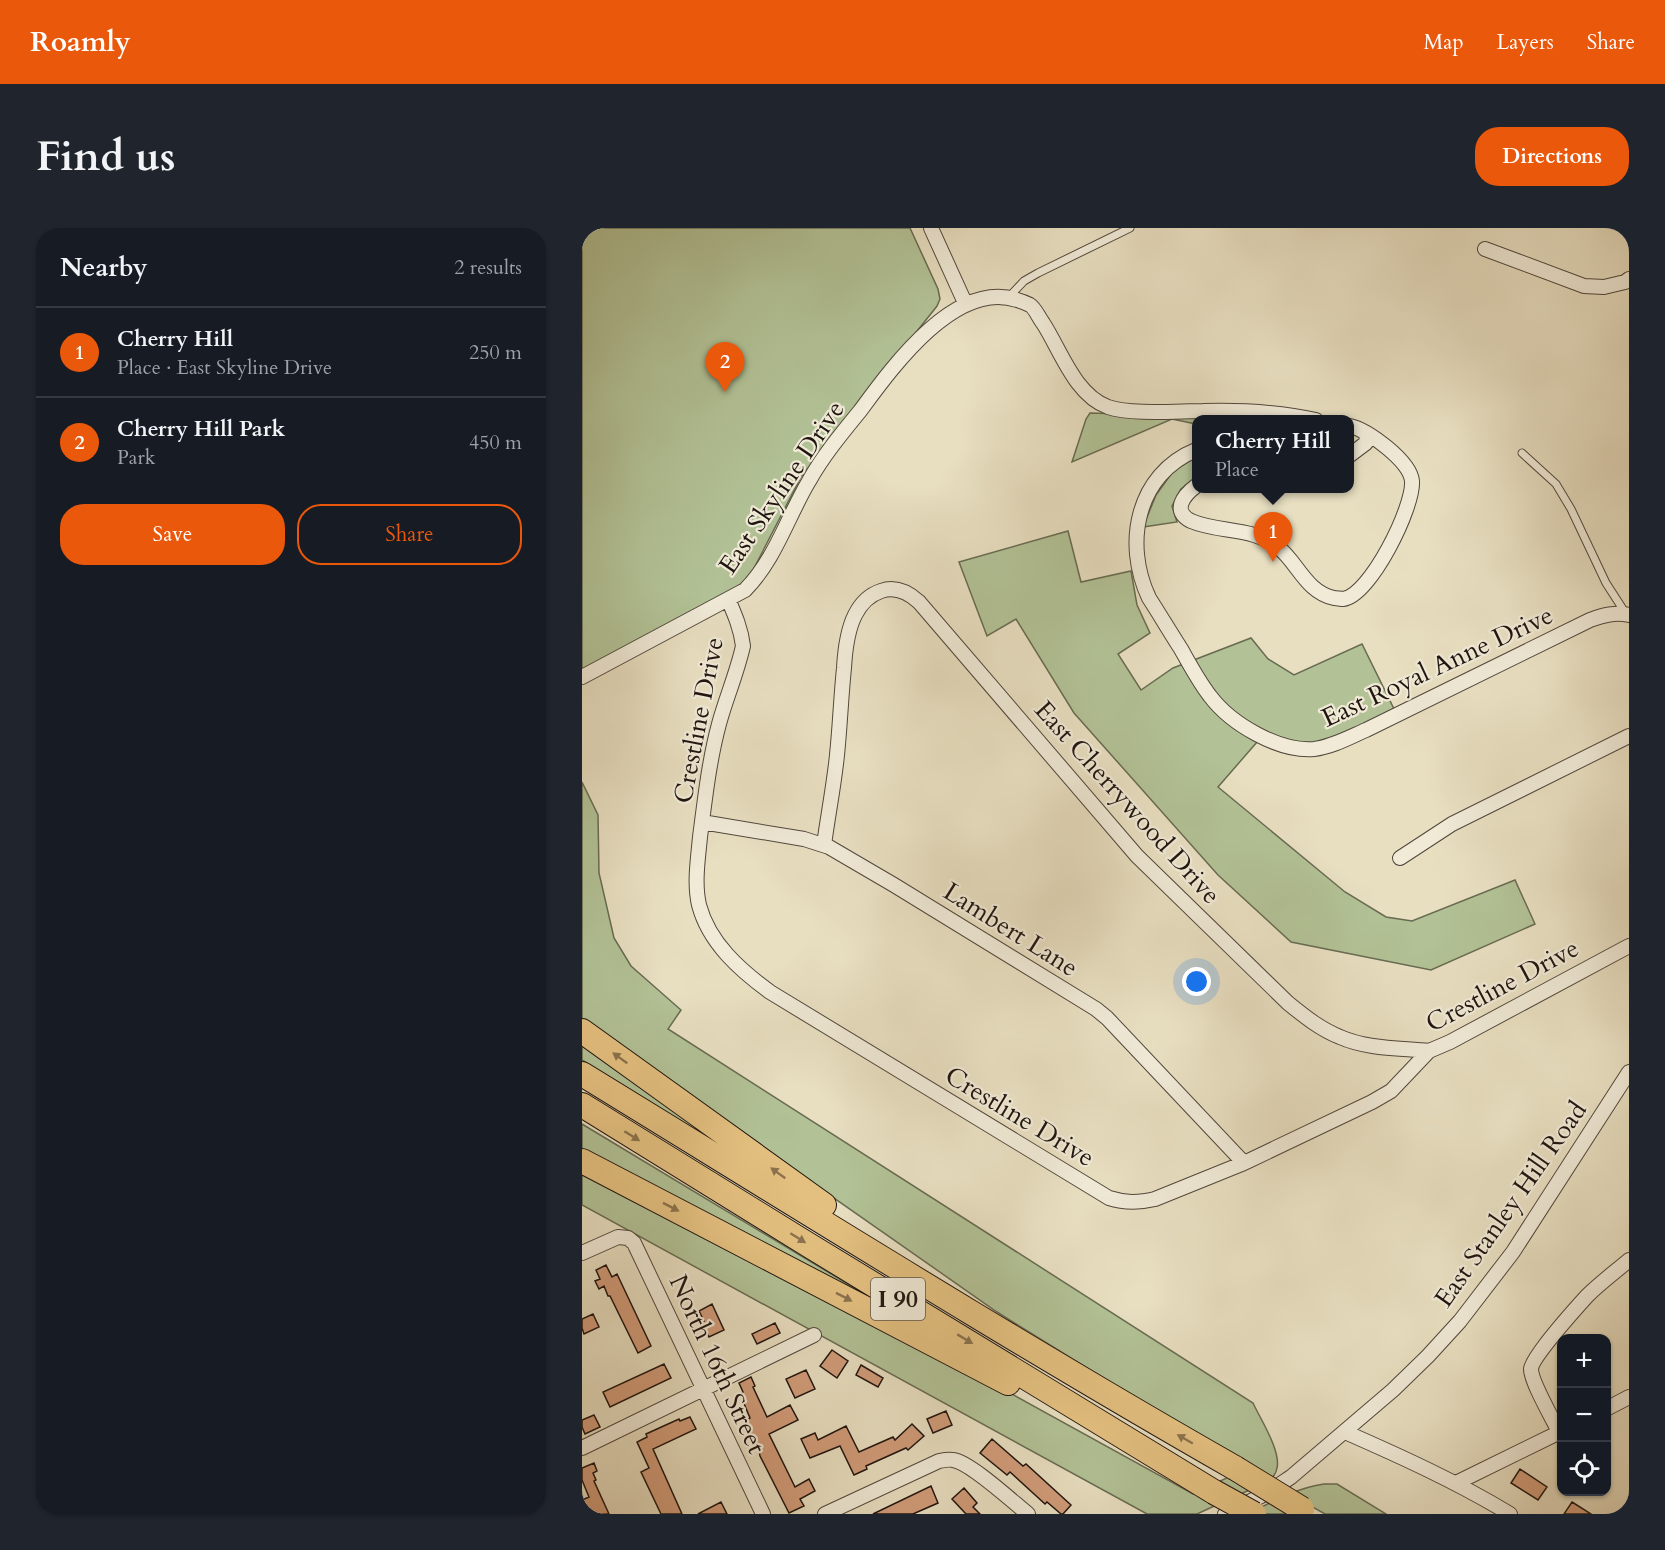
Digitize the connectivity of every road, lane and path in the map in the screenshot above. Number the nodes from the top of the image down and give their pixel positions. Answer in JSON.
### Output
{"nodes":[{"id":1,"x":931,"y":228,"type":"edge"},
{"id":2,"x":1130,"y":228,"type":"edge"},
{"id":3,"x":1485,"y":249,"type":"dead end"},
{"id":4,"x":1629,"y":279,"type":"edge"},
{"id":5,"x":1008,"y":298,"type":"junction"},
{"id":6,"x":966,"y":305,"type":"junction"},
{"id":7,"x":1295,"y":415,"type":"edge"},
{"id":8,"x":1354,"y":427,"type":"edge"},
{"id":9,"x":1367,"y":435,"type":"junction"},
{"id":10,"x":1354,"y":437,"type":"edge"},
{"id":11,"x":1192,"y":452,"type":"edge"},
{"id":12,"x":1354,"y":452,"type":"edge"},
{"id":13,"x":1522,"y":453,"type":"dead end"},
{"id":14,"x":1192,"y":490,"type":"edge"},
{"id":15,"x":728,"y":599,"type":"junction"},
{"id":16,"x":1627,"y":615,"type":"edge"},
{"id":17,"x":582,"y":677,"type":"edge"},
{"id":18,"x":1629,"y":736,"type":"edge"},
{"id":19,"x":702,"y":822,"type":"junction"},
{"id":20,"x":824,"y":845,"type":"junction"},
{"id":21,"x":1400,"y":858,"type":"dead end"},
{"id":22,"x":1629,"y":946,"type":"edge"},
{"id":23,"x":582,"y":1031,"type":"edge"},
{"id":24,"x":1429,"y":1051,"type":"junction"},
{"id":25,"x":1629,"y":1072,"type":"edge"},
{"id":26,"x":582,"y":1074,"type":"edge"},
{"id":27,"x":582,"y":1105,"type":"edge"},
{"id":28,"x":582,"y":1161,"type":"edge"},
{"id":29,"x":1244,"y":1163,"type":"junction"},
{"id":30,"x":582,"y":1253,"type":"edge"},
{"id":31,"x":1629,"y":1260,"type":"edge"},
{"id":32,"x":978,"y":1318,"type":"junction"},
{"id":33,"x":814,"y":1335,"type":"dead end"},
{"id":34,"x":703,"y":1389,"type":"junction"},
{"id":35,"x":1626,"y":1402,"type":"edge"},
{"id":36,"x":1611,"y":1407,"type":"edge"},
{"id":37,"x":1557,"y":1425,"type":"edge"},
{"id":38,"x":1345,"y":1432,"type":"junction"},
{"id":39,"x":1557,"y":1432,"type":"edge"},
{"id":40,"x":582,"y":1448,"type":"edge"},
{"id":41,"x":1180,"y":1470,"type":"junction"},
{"id":42,"x":1456,"y":1483,"type":"junction"},
{"id":43,"x":1306,"y":1511,"type":"edge"},
{"id":44,"x":763,"y":1514,"type":"edge"},
{"id":45,"x":825,"y":1514,"type":"edge"},
{"id":46,"x":1028,"y":1514,"type":"edge"},
{"id":47,"x":1225,"y":1514,"type":"edge"},
{"id":48,"x":1254,"y":1514,"type":"edge"},
{"id":49,"x":1509,"y":1514,"type":"edge"}],
"edges":[{"from":1,"to":6,"type":"street"},
{"from":2,"to":5,"type":"lane"},
{"from":3,"to":4,"type":"street"},
{"from":5,"to":6,"type":"street","name":"East Skyline Drive"},
{"from":5,"to":7,"type":"street"},
{"from":6,"to":15,"type":"street","name":"East Skyline Drive"},
{"from":8,"to":9,"type":"street"},
{"from":9,"to":10,"type":"street"},
{"from":9,"to":12,"type":"street"},
{"from":9,"to":14,"type":"street"},
{"from":11,"to":16,"type":"street","name":"East Royal Anne Drive"},
{"from":13,"to":16,"type":"lane"},
{"from":15,"to":17,"type":"street","name":"East Skyline Drive"},
{"from":15,"to":19,"type":"street","name":"Crestline Drive"},
{"from":18,"to":21,"type":"street"},
{"from":19,"to":20,"type":"street","name":"Lambert Lane"},
{"from":19,"to":29,"type":"street","name":"Crestline Drive"},
{"from":20,"to":24,"type":"street","name":"East Cherrywood Drive"},
{"from":20,"to":29,"type":"street","name":"Lambert Lane"},
{"from":22,"to":24,"type":"street","name":"Crestline Drive"},
{"from":32,"to":23,"type":"highway","one_way":true},
{"from":24,"to":29,"type":"street","name":"Crestline Drive"},
{"from":25,"to":38,"type":"street","name":"East Stanley Hill Road"},
{"from":26,"to":32,"type":"highway","number":"I 90"},
{"from":27,"to":41,"type":"highway","number":"I 90","one_way":true},
{"from":28,"to":41,"type":"highway","number":"I 90","one_way":true},
{"from":30,"to":34,"type":"street","name":"North 16th Street"},
{"from":31,"to":37,"type":"street"},
{"from":43,"to":32,"type":"highway","number":"I 90","one_way":true,"bridge":true},
{"from":33,"to":34,"type":"street"},
{"from":34,"to":40,"type":"street"},
{"from":34,"to":44,"type":"street","name":"North 16th Street"},
{"from":35,"to":36,"type":"street"},
{"from":38,"to":42,"type":"street"},
{"from":38,"to":47,"type":"street","name":"East Stanley Hill Road"},
{"from":39,"to":42,"type":"street"},
{"from":41,"to":48,"type":"highway","number":"I 90","bridge":true},
{"from":42,"to":49,"type":"street"},
{"from":45,"to":46,"type":"street"}]}
